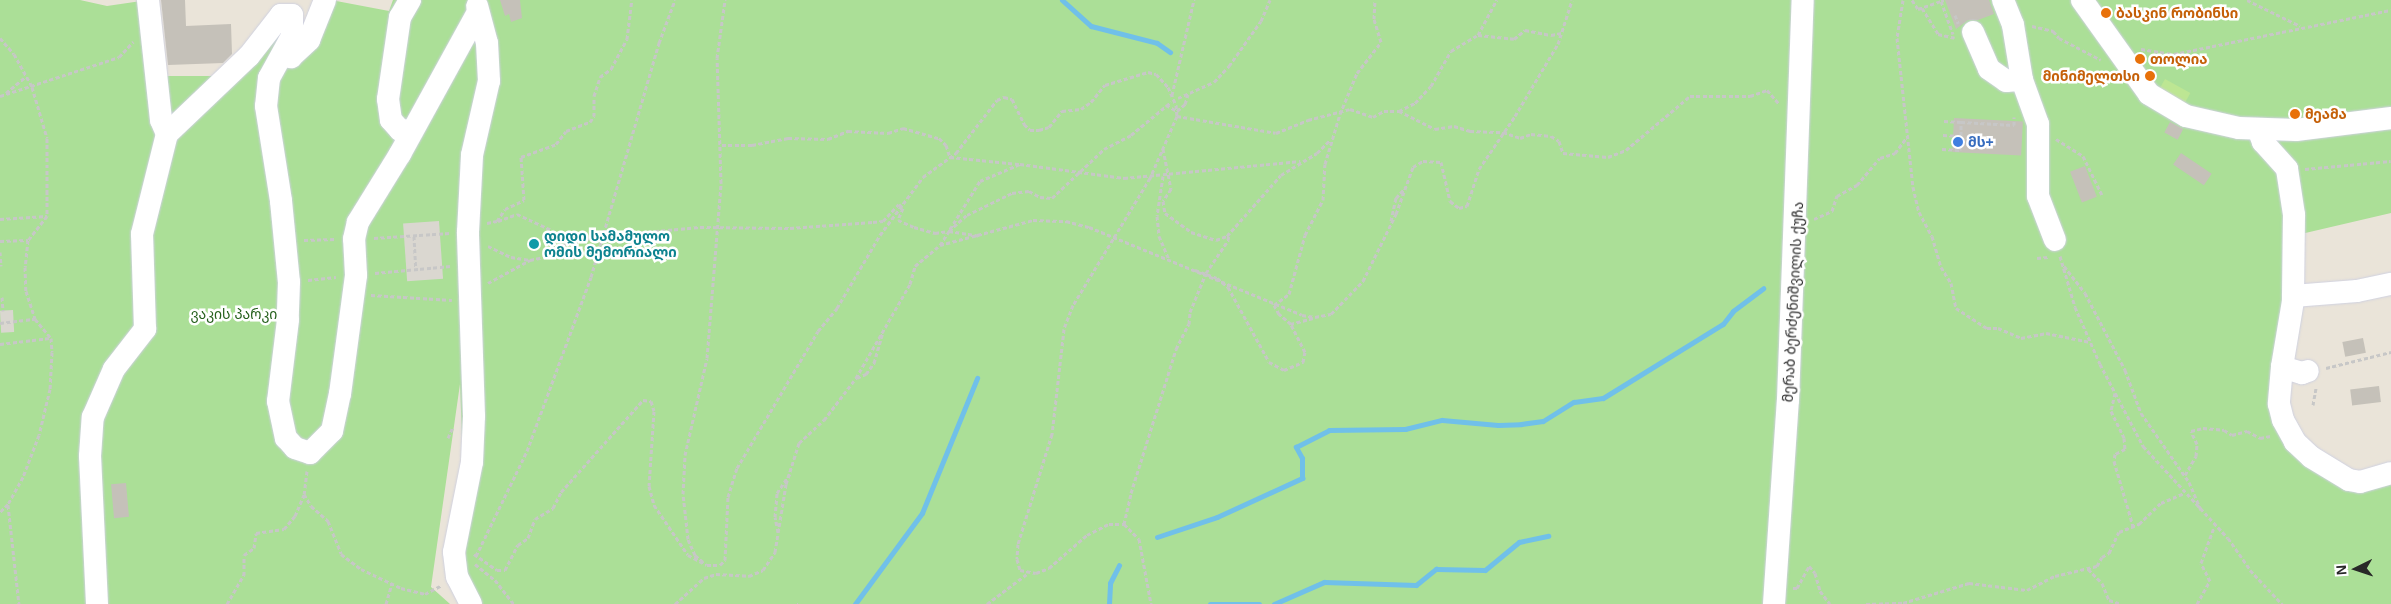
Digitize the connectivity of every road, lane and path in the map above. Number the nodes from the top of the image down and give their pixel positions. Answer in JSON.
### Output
{"nodes":[{"id":1,"x":148,"y":0,"type":"edge"},
{"id":2,"x":325,"y":0,"type":"edge"},
{"id":3,"x":410,"y":0,"type":"edge"},
{"id":4,"x":632,"y":0,"type":"edge"},
{"id":5,"x":675,"y":0,"type":"edge"},
{"id":6,"x":725,"y":0,"type":"edge"},
{"id":7,"x":1194,"y":0,"type":"edge"},
{"id":8,"x":1270,"y":0,"type":"edge"},
{"id":9,"x":1375,"y":0,"type":"edge"},
{"id":10,"x":1497,"y":0,"type":"edge"},
{"id":11,"x":1572,"y":0,"type":"edge"},
{"id":12,"x":1803,"y":0,"type":"edge"},
{"id":13,"x":1903,"y":0,"type":"edge"},
{"id":14,"x":1912,"y":0,"type":"edge"},
{"id":15,"x":2003,"y":0,"type":"edge"},
{"id":16,"x":2082,"y":0,"type":"edge"},
{"id":17,"x":2247,"y":0,"type":"edge"},
{"id":18,"x":1943,"y":1,"type":"edge"},
{"id":19,"x":279,"y":7,"type":"edge"},
{"id":20,"x":477,"y":7,"type":"edge"},
{"id":21,"x":1922,"y":8,"type":"junction"},
{"id":22,"x":2391,"y":10,"type":"edge"},
{"id":23,"x":1950,"y":22,"type":"dead end"},
{"id":24,"x":2012,"y":25,"type":"junction"},
{"id":25,"x":2301,"y":27,"type":"junction"},
{"id":26,"x":1562,"y":33,"type":"junction"},
{"id":27,"x":138,"y":35,"type":"dead end"},
{"id":28,"x":250,"y":35,"type":"dead end"},
{"id":29,"x":1478,"y":35,"type":"junction"},
{"id":30,"x":1964,"y":35,"type":"joint"},
{"id":31,"x":0,"y":38,"type":"edge"},
{"id":32,"x":285,"y":54,"type":"junction"},
{"id":33,"x":2121,"y":58,"type":"junction"},
{"id":34,"x":238,"y":66,"type":"junction"},
{"id":35,"x":26,"y":76,"type":"junction"},
{"id":36,"x":2022,"y":80,"type":"junction"},
{"id":37,"x":32,"y":87,"type":"junction"},
{"id":38,"x":6,"y":93,"type":"junction"},
{"id":39,"x":1189,"y":94,"type":"junction"},
{"id":40,"x":0,"y":96,"type":"edge"},
{"id":41,"x":1172,"y":96,"type":"junction"},
{"id":42,"x":1178,"y":98,"type":"dead end"},
{"id":43,"x":1171,"y":102,"type":"dead end"},
{"id":44,"x":1166,"y":105,"type":"junction"},
{"id":45,"x":1177,"y":111,"type":"junction"},
{"id":46,"x":1399,"y":111,"type":"junction"},
{"id":47,"x":1340,"y":114,"type":"junction"},
{"id":48,"x":1177,"y":116,"type":"junction"},
{"id":49,"x":1800,"y":116,"type":"junction"},
{"id":50,"x":2391,"y":118,"type":"edge"},
{"id":51,"x":1944,"y":121,"type":"dead end"},
{"id":52,"x":1961,"y":122,"type":"junction"},
{"id":53,"x":2014,"y":122,"type":"dead end"},
{"id":54,"x":2038,"y":124,"type":"junction"},
{"id":55,"x":2258,"y":130,"type":"junction"},
{"id":56,"x":410,"y":131,"type":"junction"},
{"id":57,"x":1503,"y":132,"type":"junction"},
{"id":58,"x":167,"y":134,"type":"junction"},
{"id":59,"x":1909,"y":135,"type":"junction"},
{"id":60,"x":1944,"y":135,"type":"dead end"},
{"id":61,"x":1961,"y":136,"type":"junction"},
{"id":62,"x":1330,"y":140,"type":"junction"},
{"id":63,"x":722,"y":145,"type":"junction"},
{"id":64,"x":1163,"y":149,"type":"junction"},
{"id":65,"x":1942,"y":149,"type":"dead end"},
{"id":66,"x":950,"y":158,"type":"junction"},
{"id":67,"x":1300,"y":161,"type":"junction"},
{"id":68,"x":2391,"y":161,"type":"edge"},
{"id":69,"x":1020,"y":164,"type":"junction"},
{"id":70,"x":2287,"y":169,"type":"junction"},
{"id":71,"x":1078,"y":174,"type":"junction"},
{"id":72,"x":1169,"y":174,"type":"junction"},
{"id":73,"x":1163,"y":176,"type":"junction"},
{"id":74,"x":1150,"y":178,"type":"junction"},
{"id":75,"x":1406,"y":187,"type":"junction"},
{"id":76,"x":2102,"y":195,"type":"dead end"},
{"id":77,"x":901,"y":206,"type":"junction"},
{"id":78,"x":47,"y":216,"type":"junction"},
{"id":79,"x":0,"y":219,"type":"edge"},
{"id":80,"x":1809,"y":221,"type":"dead end"},
{"id":81,"x":497,"y":222,"type":"junction"},
{"id":82,"x":469,"y":226,"type":"junction"},
{"id":83,"x":1390,"y":226,"type":"junction"},
{"id":84,"x":716,"y":227,"type":"junction"},
{"id":85,"x":949,"y":231,"type":"junction"},
{"id":86,"x":440,"y":234,"type":"dead end"},
{"id":87,"x":1228,"y":235,"type":"junction"},
{"id":88,"x":414,"y":236,"type":"junction"},
{"id":89,"x":603,"y":236,"type":"junction"},
{"id":90,"x":981,"y":236,"type":"junction"},
{"id":91,"x":28,"y":240,"type":"junction"},
{"id":92,"x":356,"y":240,"type":"junction"},
{"id":93,"x":0,"y":241,"type":"edge"},
{"id":94,"x":293,"y":242,"type":"junction"},
{"id":95,"x":566,"y":243,"type":"dead end"},
{"id":96,"x":940,"y":245,"type":"junction"},
{"id":97,"x":489,"y":246,"type":"dead end"},
{"id":98,"x":2051,"y":249,"type":"junction"},
{"id":99,"x":0,"y":252,"type":"edge"},
{"id":100,"x":2037,"y":258,"type":"dead end"},
{"id":101,"x":1169,"y":259,"type":"junction"},
{"id":102,"x":530,"y":260,"type":"dead end"},
{"id":103,"x":2063,"y":264,"type":"junction"},
{"id":104,"x":1,"y":266,"type":"edge"},
{"id":105,"x":442,"y":267,"type":"dead end"},
{"id":106,"x":416,"y":269,"type":"junction"},
{"id":107,"x":1189,"y":269,"type":"junction"},
{"id":108,"x":1206,"y":272,"type":"junction"},
{"id":109,"x":355,"y":274,"type":"junction"},
{"id":110,"x":296,"y":279,"type":"junction"},
{"id":111,"x":2391,"y":284,"type":"edge"},
{"id":112,"x":1228,"y":287,"type":"junction"},
{"id":113,"x":2293,"y":296,"type":"junction"},
{"id":114,"x":2,"y":298,"type":"dead end"},
{"id":115,"x":1277,"y":305,"type":"junction"},
{"id":116,"x":3,"y":311,"type":"dead end"},
{"id":117,"x":1315,"y":317,"type":"junction"},
{"id":118,"x":35,"y":319,"type":"junction"},
{"id":119,"x":0,"y":322,"type":"edge"},
{"id":120,"x":1291,"y":324,"type":"junction"},
{"id":121,"x":884,"y":328,"type":"junction"},
{"id":122,"x":51,"y":338,"type":"junction"},
{"id":123,"x":2090,"y":342,"type":"junction"},
{"id":124,"x":0,"y":344,"type":"edge"},
{"id":125,"x":2391,"y":352,"type":"edge"},
{"id":126,"x":2282,"y":367,"type":"junction"},
{"id":127,"x":856,"y":378,"type":"junction"},
{"id":128,"x":2312,"y":380,"type":"junction"},
{"id":129,"x":2115,"y":393,"type":"junction"},
{"id":130,"x":2313,"y":405,"type":"dead end"},
{"id":131,"x":2289,"y":434,"type":"junction"},
{"id":132,"x":304,"y":453,"type":"junction"},
{"id":133,"x":790,"y":473,"type":"junction"},
{"id":134,"x":2391,"y":473,"type":"edge"},
{"id":135,"x":2185,"y":475,"type":"junction"},
{"id":136,"x":2184,"y":493,"type":"junction"},
{"id":137,"x":304,"y":494,"type":"junction"},
{"id":138,"x":8,"y":504,"type":"junction"},
{"id":139,"x":0,"y":512,"type":"edge"},
{"id":140,"x":2202,"y":513,"type":"junction"},
{"id":141,"x":1124,"y":524,"type":"junction"},
{"id":142,"x":2133,"y":526,"type":"junction"},
{"id":143,"x":2214,"y":527,"type":"junction"},
{"id":144,"x":778,"y":535,"type":"junction"},
{"id":145,"x":476,"y":555,"type":"junction"},
{"id":146,"x":473,"y":562,"type":"junction"},
{"id":147,"x":707,"y":565,"type":"junction"},
{"id":148,"x":2087,"y":568,"type":"junction"},
{"id":149,"x":474,"y":571,"type":"dead end"},
{"id":150,"x":716,"y":574,"type":"junction"},
{"id":151,"x":1027,"y":574,"type":"junction"},
{"id":152,"x":392,"y":584,"type":"junction"},
{"id":153,"x":430,"y":592,"type":"dead end"},
{"id":154,"x":1775,"y":595,"type":"edge"},
{"id":155,"x":19,"y":604,"type":"edge"},
{"id":156,"x":97,"y":604,"type":"edge"},
{"id":157,"x":227,"y":604,"type":"edge"},
{"id":158,"x":386,"y":604,"type":"edge"},
{"id":159,"x":471,"y":604,"type":"edge"},
{"id":160,"x":514,"y":604,"type":"edge"},
{"id":161,"x":676,"y":604,"type":"edge"},
{"id":162,"x":986,"y":604,"type":"edge"},
{"id":163,"x":1151,"y":604,"type":"edge"},
{"id":164,"x":1830,"y":604,"type":"edge"},
{"id":165,"x":1866,"y":604,"type":"edge"},
{"id":166,"x":2121,"y":604,"type":"edge"},
{"id":167,"x":2197,"y":604,"type":"edge"},
{"id":168,"x":2282,"y":604,"type":"edge"}],
"edges":[{"from":1,"to":58,"type":"street"},
{"from":2,"to":32,"type":"street"},
{"from":3,"to":56,"type":"street"},
{"from":4,"to":81,"type":"path"},
{"from":5,"to":89,"type":"path"},
{"from":6,"to":63,"type":"path"},
{"from":7,"to":41,"type":"path"},
{"from":8,"to":39,"type":"path"},
{"from":9,"to":47,"type":"path"},
{"from":10,"to":29,"type":"path"},
{"from":11,"to":26,"type":"path"},
{"from":12,"to":49,"type":"street","name":"მერაბ ბერძენიშვილის ქუჩა"},
{"from":13,"to":59,"type":"path"},
{"from":14,"to":21,"type":"path"},
{"from":15,"to":24,"type":"street"},
{"from":16,"to":33,"type":"street"},
{"from":17,"to":25,"type":"path"},
{"from":18,"to":21,"type":"path"},
{"from":18,"to":23,"type":"path"},
{"from":19,"to":32,"type":"street"},
{"from":19,"to":34,"type":"street"},
{"from":20,"to":56,"type":"street"},
{"from":20,"to":82,"type":"street"},
{"from":21,"to":30,"type":"path"},
{"from":22,"to":25,"type":"path"},
{"from":24,"to":33,"type":"path"},
{"from":24,"to":36,"type":"street"},
{"from":25,"to":33,"type":"path"},
{"from":26,"to":29,"type":"path"},
{"from":26,"to":57,"type":"path"},
{"from":27,"to":37,"type":"path"},
{"from":28,"to":34,"type":"street"},
{"from":29,"to":46,"type":"path"},
{"from":30,"to":36,"type":"street"},
{"from":31,"to":35,"type":"path"},
{"from":32,"to":94,"type":"street"},
{"from":33,"to":55,"type":"street"},
{"from":34,"to":58,"type":"street"},
{"from":35,"to":37,"type":"path"},
{"from":35,"to":38,"type":"path"},
{"from":36,"to":54,"type":"street"},
{"from":37,"to":38,"type":"path"},
{"from":37,"to":78,"type":"path"},
{"from":38,"to":40,"type":"path"},
{"from":39,"to":42,"type":"path"},
{"from":39,"to":45,"type":"path"},
{"from":41,"to":45,"type":"path"},
{"from":41,"to":66,"type":"path"},
{"from":43,"to":44,"type":"path"},
{"from":44,"to":45,"type":"path"},
{"from":44,"to":71,"type":"path"},
{"from":45,"to":48,"type":"path"},
{"from":46,"to":47,"type":"path"},
{"from":46,"to":57,"type":"path"},
{"from":47,"to":48,"type":"path"},
{"from":47,"to":62,"type":"path"},
{"from":48,"to":64,"type":"path"},
{"from":49,"to":57,"type":"path"},
{"from":49,"to":154,"type":"street","name":"მერაბ ბერძენიშვილის ქუჩა"},
{"from":50,"to":55,"type":"street"},
{"from":51,"to":52,"type":"path"},
{"from":52,"to":53,"type":"path"},
{"from":52,"to":61,"type":"path"},
{"from":54,"to":76,"type":"path"},
{"from":54,"to":98,"type":"street"},
{"from":55,"to":70,"type":"street"},
{"from":56,"to":92,"type":"street"},
{"from":57,"to":75,"type":"path"},
{"from":58,"to":156,"type":"street"},
{"from":59,"to":80,"type":"path"},
{"from":59,"to":123,"type":"path"},
{"from":60,"to":61,"type":"path"},
{"from":61,"to":65,"type":"path"},
{"from":62,"to":67,"type":"path"},
{"from":62,"to":115,"type":"path"},
{"from":63,"to":66,"type":"path"},
{"from":63,"to":84,"type":"path"},
{"from":64,"to":72,"type":"path"},
{"from":64,"to":74,"type":"path"},
{"from":66,"to":69,"type":"path"},
{"from":66,"to":77,"type":"path"},
{"from":67,"to":72,"type":"path"},
{"from":67,"to":87,"type":"path"},
{"from":68,"to":70,"type":"path"},
{"from":69,"to":71,"type":"path"},
{"from":69,"to":85,"type":"path"},
{"from":70,"to":113,"type":"street"},
{"from":71,"to":74,"type":"path"},
{"from":71,"to":85,"type":"path"},
{"from":72,"to":73,"type":"path"},
{"from":72,"to":87,"type":"path"},
{"from":73,"to":74,"type":"path"},
{"from":73,"to":101,"type":"path"},
{"from":74,"to":151,"type":"path"},
{"from":75,"to":83,"type":"path"},
{"from":75,"to":83,"type":"path"},
{"from":77,"to":84,"type":"path"},
{"from":77,"to":85,"type":"path"},
{"from":77,"to":147,"type":"path"},
{"from":78,"to":79,"type":"path"},
{"from":78,"to":91,"type":"path"},
{"from":81,"to":82,"type":"path"},
{"from":81,"to":95,"type":"path"},
{"from":82,"to":159,"type":"street"},
{"from":83,"to":117,"type":"path"},
{"from":84,"to":89,"type":"path"},
{"from":84,"to":147,"type":"path"},
{"from":85,"to":90,"type":"path"},
{"from":85,"to":96,"type":"path"},
{"from":86,"to":88,"type":"path"},
{"from":87,"to":108,"type":"path"},
{"from":88,"to":92,"type":"path"},
{"from":88,"to":106,"type":"path"},
{"from":89,"to":145,"type":"path"},
{"from":90,"to":96,"type":"path"},
{"from":90,"to":101,"type":"path"},
{"from":91,"to":93,"type":"path"},
{"from":91,"to":118,"type":"path"},
{"from":92,"to":94,"type":"path"},
{"from":92,"to":109,"type":"street"},
{"from":94,"to":110,"type":"street"},
{"from":96,"to":121,"type":"path"},
{"from":97,"to":102,"type":"path"},
{"from":98,"to":100,"type":"path"},
{"from":98,"to":103,"type":"path"},
{"from":99,"to":104,"type":"path"},
{"from":101,"to":107,"type":"path"},
{"from":103,"to":123,"type":"path"},
{"from":103,"to":135,"type":"path"},
{"from":105,"to":106,"type":"path"},
{"from":106,"to":109,"type":"path"},
{"from":107,"to":108,"type":"path"},
{"from":107,"to":112,"type":"path"},
{"from":108,"to":112,"type":"path"},
{"from":108,"to":141,"type":"path"},
{"from":109,"to":110,"type":"path"},
{"from":109,"to":132,"type":"street"},
{"from":110,"to":132,"type":"street"},
{"from":111,"to":113,"type":"street"},
{"from":112,"to":115,"type":"path"},
{"from":112,"to":120,"type":"path"},
{"from":113,"to":126,"type":"street"},
{"from":114,"to":116,"type":"path"},
{"from":115,"to":117,"type":"path"},
{"from":115,"to":120,"type":"path"},
{"from":117,"to":120,"type":"path"},
{"from":118,"to":119,"type":"path"},
{"from":118,"to":122,"type":"path"},
{"from":121,"to":127,"type":"path"},
{"from":121,"to":127,"type":"path"},
{"from":122,"to":124,"type":"path"},
{"from":122,"to":138,"type":"path"},
{"from":123,"to":129,"type":"path"},
{"from":125,"to":128,"type":"path"},
{"from":126,"to":128,"type":"street"},
{"from":126,"to":131,"type":"street"},
{"from":127,"to":133,"type":"path"},
{"from":128,"to":130,"type":"path"},
{"from":129,"to":136,"type":"path"},
{"from":129,"to":142,"type":"path"},
{"from":131,"to":134,"type":"street"},
{"from":131,"to":135,"type":"path"},
{"from":132,"to":137,"type":"path"},
{"from":133,"to":144,"type":"path"},
{"from":133,"to":144,"type":"path"},
{"from":135,"to":140,"type":"path"},
{"from":136,"to":140,"type":"path"},
{"from":136,"to":142,"type":"path"},
{"from":137,"to":152,"type":"path"},
{"from":137,"to":157,"type":"path"},
{"from":138,"to":139,"type":"path"},
{"from":138,"to":155,"type":"path"},
{"from":140,"to":143,"type":"path"},
{"from":141,"to":151,"type":"path"},
{"from":141,"to":163,"type":"path"},
{"from":142,"to":148,"type":"path"},
{"from":143,"to":167,"type":"path"},
{"from":143,"to":168,"type":"path"},
{"from":144,"to":150,"type":"path"},
{"from":145,"to":146,"type":"path"},
{"from":145,"to":146,"type":"path"},
{"from":145,"to":147,"type":"path"},
{"from":146,"to":149,"type":"path"},
{"from":146,"to":160,"type":"path"},
{"from":147,"to":150,"type":"path"},
{"from":148,"to":165,"type":"path"},
{"from":148,"to":166,"type":"path"},
{"from":150,"to":161,"type":"path"},
{"from":151,"to":162,"type":"path"},
{"from":152,"to":153,"type":"path"},
{"from":152,"to":158,"type":"path"},
{"from":154,"to":164,"type":"path"}]}
